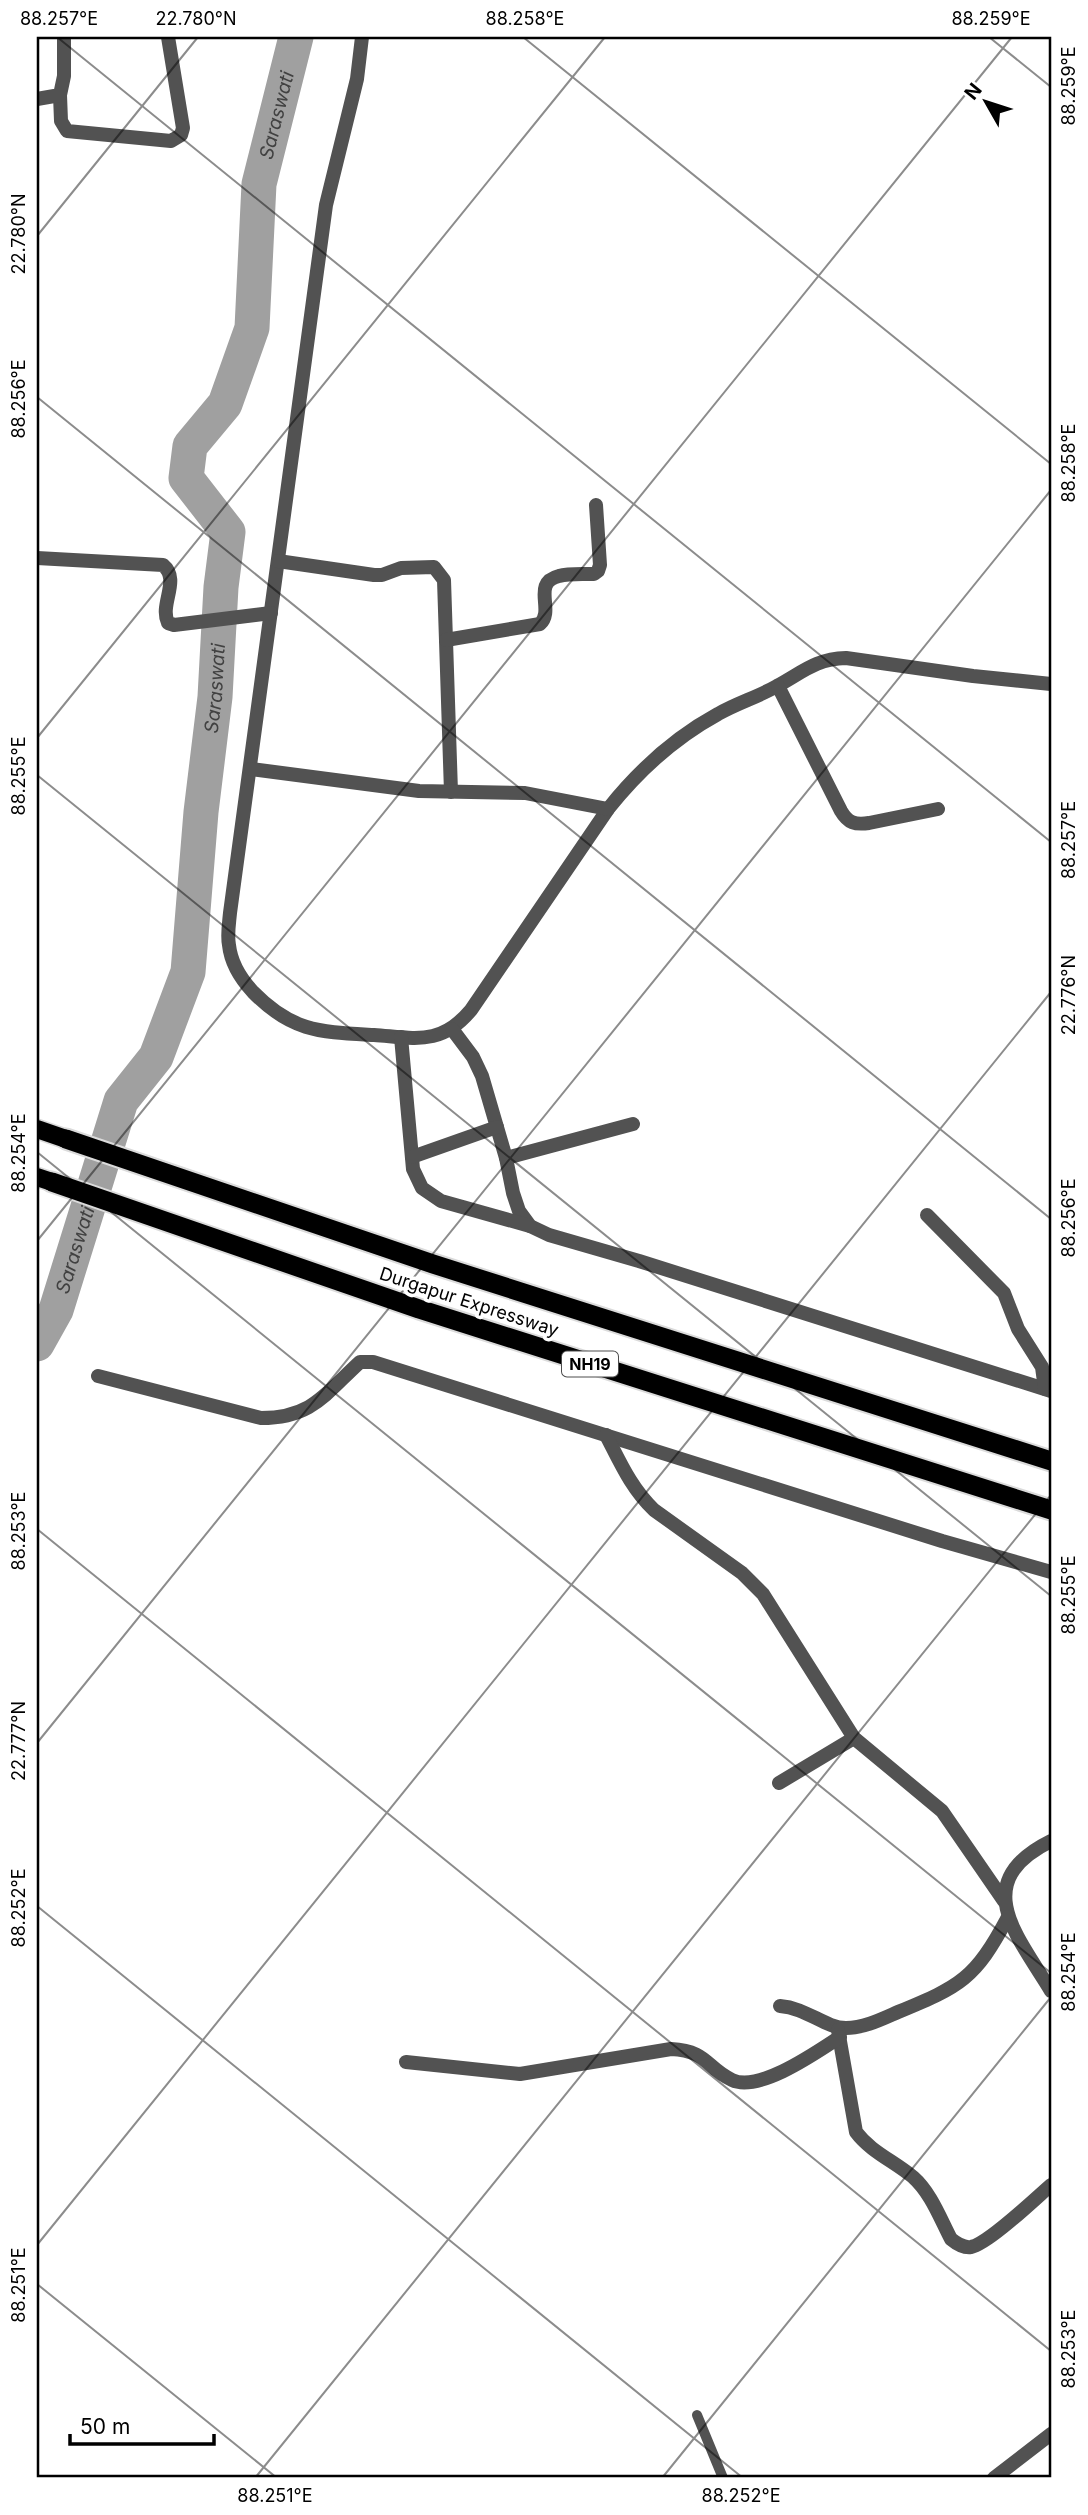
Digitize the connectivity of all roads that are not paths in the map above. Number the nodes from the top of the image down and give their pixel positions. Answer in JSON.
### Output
{"nodes":[{"id":1,"x":64,"y":37,"type":"edge"},
{"id":2,"x":168,"y":37,"type":"edge"},
{"id":3,"x":362,"y":37,"type":"edge"},
{"id":4,"x":60,"y":95,"type":"junction"},
{"id":5,"x":37,"y":99,"type":"edge"},
{"id":6,"x":596,"y":505,"type":"dead end"},
{"id":7,"x":37,"y":558,"type":"edge"},
{"id":8,"x":278,"y":561,"type":"junction"},
{"id":9,"x":266,"y":614,"type":"junction"},
{"id":10,"x":446,"y":640,"type":"junction"},
{"id":11,"x":1051,"y":684,"type":"edge"},
{"id":12,"x":778,"y":686,"type":"junction"},
{"id":13,"x":251,"y":769,"type":"junction"},
{"id":14,"x":452,"y":792,"type":"junction"},
{"id":15,"x":608,"y":809,"type":"junction"},
{"id":16,"x":938,"y":809,"type":"dead end"},
{"id":17,"x":452,"y":1029,"type":"junction"},
{"id":18,"x":401,"y":1037,"type":"junction"},
{"id":19,"x":633,"y":1124,"type":"dead end"},
{"id":20,"x":497,"y":1127,"type":"junction"},
{"id":21,"x":37,"y":1129,"type":"edge"},
{"id":22,"x":66,"y":1139,"type":"joint"},
{"id":23,"x":412,"y":1157,"type":"junction"},
{"id":24,"x":506,"y":1158,"type":"junction"},
{"id":25,"x":45,"y":1179,"type":"edge"},
{"id":26,"x":927,"y":1215,"type":"dead end"},
{"id":27,"x":530,"y":1226,"type":"junction"},
{"id":28,"x":98,"y":1377,"type":"dead end"},
{"id":29,"x":1048,"y":1390,"type":"edge"},
{"id":30,"x":606,"y":1435,"type":"junction"},
{"id":31,"x":1051,"y":1461,"type":"edge"},
{"id":32,"x":1051,"y":1510,"type":"edge"},
{"id":33,"x":1051,"y":1572,"type":"edge"},
{"id":34,"x":854,"y":1738,"type":"junction"},
{"id":35,"x":779,"y":1783,"type":"dead end"},
{"id":36,"x":1051,"y":1841,"type":"edge"},
{"id":37,"x":1004,"y":1901,"type":"junction"},
{"id":38,"x":1008,"y":1917,"type":"junction"},
{"id":39,"x":1051,"y":1991,"type":"edge"},
{"id":40,"x":780,"y":2006,"type":"dead end"},
{"id":41,"x":839,"y":2032,"type":"junction"},
{"id":42,"x":406,"y":2063,"type":"dead end"},
{"id":43,"x":1051,"y":2185,"type":"edge"},
{"id":44,"x":696,"y":2415,"type":"dead end"},
{"id":45,"x":1051,"y":2434,"type":"edge"},
{"id":46,"x":997,"y":2477,"type":"edge"},
{"id":47,"x":723,"y":2478,"type":"edge"}],
"edges":[{"from":1,"to":4,"type":"street"},
{"from":2,"to":4,"type":"street"},
{"from":3,"to":8,"type":"street"},
{"from":4,"to":5,"type":"street"},
{"from":6,"to":10,"type":"street"},
{"from":7,"to":9,"type":"street"},
{"from":8,"to":9,"type":"street"},
{"from":8,"to":10,"type":"street"},
{"from":9,"to":13,"type":"street"},
{"from":10,"to":14,"type":"street"},
{"from":11,"to":12,"type":"street"},
{"from":12,"to":15,"type":"street"},
{"from":12,"to":16,"type":"street"},
{"from":13,"to":14,"type":"street"},
{"from":13,"to":18,"type":"street"},
{"from":14,"to":15,"type":"street"},
{"from":15,"to":17,"type":"street"},
{"from":17,"to":18,"type":"street"},
{"from":17,"to":20,"type":"street"},
{"from":18,"to":23,"type":"street"},
{"from":19,"to":24,"type":"street"},
{"from":20,"to":23,"type":"street"},
{"from":20,"to":24,"type":"street"},
{"from":21,"to":22,"type":"main road","name":"Durgapur Expressway"},
{"from":22,"to":31,"type":"highway","name":"Durgapur Expressway"},
{"from":23,"to":27,"type":"street"},
{"from":24,"to":27,"type":"street"},
{"from":25,"to":32,"type":"highway","name":"Durgapur Expressway","number":"NH19"},
{"from":26,"to":29,"type":"street"},
{"from":27,"to":29,"type":"street"},
{"from":28,"to":30,"type":"street"},
{"from":30,"to":33,"type":"street"},
{"from":30,"to":34,"type":"street"},
{"from":34,"to":35,"type":"street"},
{"from":34,"to":37,"type":"street"},
{"from":36,"to":37,"type":"street"},
{"from":37,"to":38,"type":"street"},
{"from":38,"to":39,"type":"street"},
{"from":38,"to":41,"type":"street"},
{"from":40,"to":41,"type":"street"},
{"from":41,"to":42,"type":"street"},
{"from":41,"to":43,"type":"street"},
{"from":44,"to":47,"type":"lane"},
{"from":45,"to":46,"type":"street"}]}
